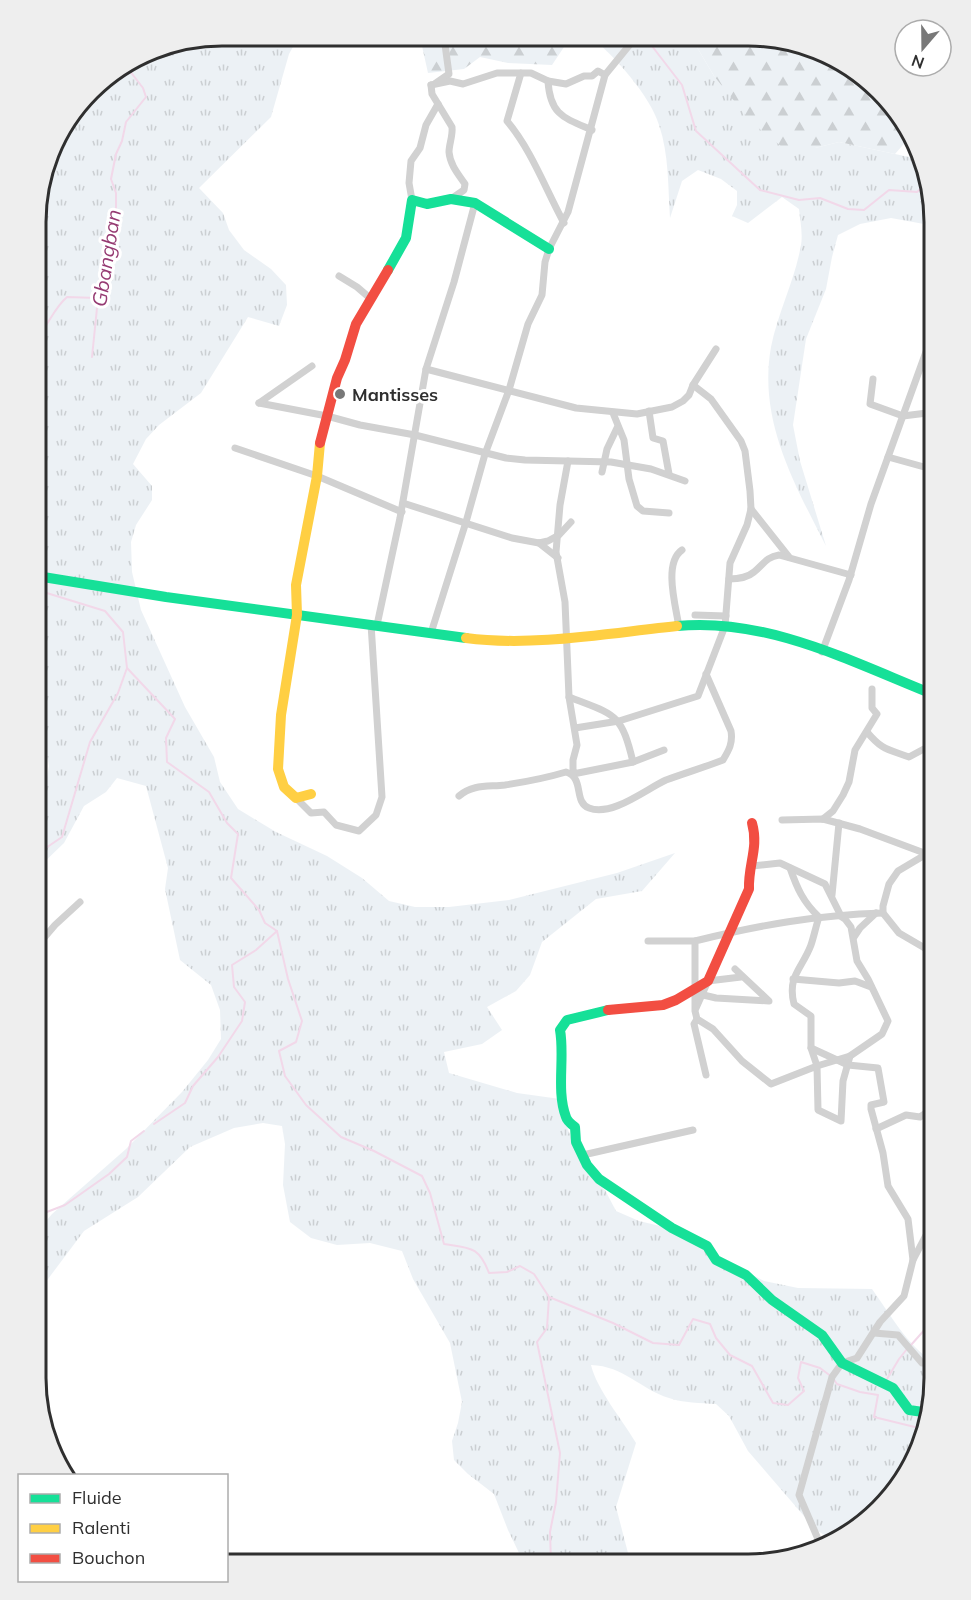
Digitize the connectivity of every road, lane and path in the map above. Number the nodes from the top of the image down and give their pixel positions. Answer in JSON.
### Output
{"nodes":[{"id":1,"x":628,"y":46,"type":"edge"},
{"id":2,"x":445,"y":47,"type":"edge"},
{"id":3,"x":521,"y":73,"type":"junction"},
{"id":4,"x":605,"y":75,"type":"junction"},
{"id":5,"x":548,"y":81,"type":"junction"},
{"id":6,"x":431,"y":86,"type":"junction"},
{"id":7,"x":438,"y":104,"type":"junction"},
{"id":8,"x":591,"y":130,"type":"junction"},
{"id":9,"x":451,"y":199,"type":"junction"},
{"id":10,"x":412,"y":200,"type":"junction"},
{"id":11,"x":475,"y":203,"type":"junction"},
{"id":12,"x":564,"y":223,"type":"junction"},
{"id":13,"x":549,"y":249,"type":"junction"},
{"id":14,"x":339,"y":276,"type":"dead end"},
{"id":15,"x":371,"y":299,"type":"junction"},
{"id":16,"x":716,"y":350,"type":"dead end"},
{"id":17,"x":924,"y":358,"type":"edge"},
{"id":18,"x":312,"y":366,"type":"dead end"},
{"id":19,"x":426,"y":369,"type":"junction"},
{"id":20,"x":873,"y":379,"type":"dead end"},
{"id":21,"x":693,"y":386,"type":"junction"},
{"id":22,"x":509,"y":390,"type":"junction"},
{"id":23,"x":649,"y":411,"type":"junction"},
{"id":24,"x":613,"y":412,"type":"junction"},
{"id":25,"x":924,"y":413,"type":"edge"},
{"id":26,"x":327,"y":416,"type":"junction"},
{"id":27,"x":903,"y":416,"type":"junction"},
{"id":28,"x":617,"y":428,"type":"junction"},
{"id":29,"x":415,"y":435,"type":"junction"},
{"id":30,"x":235,"y":448,"type":"dead end"},
{"id":31,"x":484,"y":454,"type":"junction"},
{"id":32,"x":888,"y":457,"type":"junction"},
{"id":33,"x":568,"y":461,"type":"junction"},
{"id":34,"x":606,"y":461,"type":"junction"},
{"id":35,"x":628,"y":464,"type":"junction"},
{"id":36,"x":924,"y":468,"type":"edge"},
{"id":37,"x":602,"y":472,"type":"dead end"},
{"id":38,"x":669,"y":474,"type":"junction"},
{"id":39,"x":317,"y":476,"type":"junction"},
{"id":40,"x":685,"y":481,"type":"dead end"},
{"id":41,"x":403,"y":502,"type":"junction"},
{"id":42,"x":751,"y":509,"type":"junction"},
{"id":43,"x":402,"y":512,"type":"junction"},
{"id":44,"x":669,"y":513,"type":"dead end"},
{"id":45,"x":466,"y":522,"type":"junction"},
{"id":46,"x":571,"y":522,"type":"dead end"},
{"id":47,"x":559,"y":535,"type":"junction"},
{"id":48,"x":539,"y":543,"type":"junction"},
{"id":49,"x":682,"y":550,"type":"dead end"},
{"id":50,"x":789,"y":557,"type":"junction"},
{"id":51,"x":558,"y":558,"type":"junction"},
{"id":52,"x":851,"y":575,"type":"junction"},
{"id":53,"x":46,"y":577,"type":"edge"},
{"id":54,"x":729,"y":579,"type":"junction"},
{"id":55,"x":297,"y":615,"type":"junction"},
{"id":56,"x":695,"y":615,"type":"dead end"},
{"id":57,"x":726,"y":621,"type":"junction"},
{"id":58,"x":374,"y":624,"type":"junction"},
{"id":59,"x":679,"y":627,"type":"junction"},
{"id":60,"x":431,"y":633,"type":"junction"},
{"id":61,"x":565,"y":638,"type":"junction"},
{"id":62,"x":822,"y":652,"type":"junction"},
{"id":63,"x":706,"y":674,"type":"junction"},
{"id":64,"x":872,"y":689,"type":"dead end"},
{"id":65,"x":924,"y":691,"type":"edge"},
{"id":66,"x":569,"y":697,"type":"junction"},
{"id":67,"x":619,"y":721,"type":"junction"},
{"id":68,"x":575,"y":728,"type":"junction"},
{"id":69,"x":867,"y":732,"type":"junction"},
{"id":70,"x":924,"y":749,"type":"edge"},
{"id":71,"x":664,"y":750,"type":"dead end"},
{"id":72,"x":633,"y":762,"type":"junction"},
{"id":73,"x":573,"y":774,"type":"junction"},
{"id":74,"x":311,"y":794,"type":"dead end"},
{"id":75,"x":459,"y":796,"type":"dead end"},
{"id":76,"x":296,"y":798,"type":"junction"},
{"id":77,"x":823,"y":819,"type":"junction"},
{"id":78,"x":783,"y":820,"type":"dead end"},
{"id":79,"x":752,"y":823,"type":"dead end"},
{"id":80,"x":839,"y":823,"type":"junction"},
{"id":81,"x":924,"y":849,"type":"edge"},
{"id":82,"x":924,"y":856,"type":"edge"},
{"id":83,"x":752,"y":866,"type":"junction"},
{"id":84,"x":790,"y":868,"type":"junction"},
{"id":85,"x":832,"y":898,"type":"junction"},
{"id":86,"x":80,"y":902,"type":"dead end"},
{"id":87,"x":879,"y":913,"type":"junction"},
{"id":88,"x":838,"y":914,"type":"junction"},
{"id":89,"x":819,"y":916,"type":"junction"},
{"id":90,"x":730,"y":932,"type":"junction"},
{"id":91,"x":46,"y":936,"type":"edge"},
{"id":92,"x":854,"y":937,"type":"junction"},
{"id":93,"x":648,"y":941,"type":"dead end"},
{"id":94,"x":695,"y":941,"type":"junction"},
{"id":95,"x":924,"y":948,"type":"edge"},
{"id":96,"x":735,"y":969,"type":"dead end"},
{"id":97,"x":741,"y":976,"type":"junction"},
{"id":98,"x":794,"y":979,"type":"junction"},
{"id":99,"x":708,"y":981,"type":"junction"},
{"id":100,"x":871,"y":987,"type":"junction"},
{"id":101,"x":698,"y":992,"type":"junction"},
{"id":102,"x":697,"y":1019,"type":"junction"},
{"id":103,"x":811,"y":1048,"type":"junction"},
{"id":104,"x":850,"y":1056,"type":"junction"},
{"id":105,"x":838,"y":1060,"type":"junction"},
{"id":106,"x":848,"y":1065,"type":"junction"},
{"id":107,"x":818,"y":1066,"type":"junction"},
{"id":108,"x":706,"y":1075,"type":"dead end"},
{"id":109,"x":924,"y":1114,"type":"edge"},
{"id":110,"x":876,"y":1129,"type":"junction"},
{"id":111,"x":693,"y":1130,"type":"dead end"},
{"id":112,"x":583,"y":1155,"type":"junction"},
{"id":113,"x":924,"y":1239,"type":"edge"},
{"id":114,"x":913,"y":1260,"type":"junction"},
{"id":115,"x":874,"y":1333,"type":"junction"},
{"id":116,"x":924,"y":1363,"type":"edge"},
{"id":117,"x":842,"y":1364,"type":"junction"},
{"id":118,"x":921,"y":1412,"type":"edge"},
{"id":119,"x":818,"y":1539,"type":"edge"}],
"edges":[{"from":1,"to":4,"type":"street"},
{"from":2,"to":6,"type":"street"},
{"from":3,"to":5,"type":"street"},
{"from":3,"to":6,"type":"street"},
{"from":3,"to":12,"type":"street"},
{"from":4,"to":5,"type":"street"},
{"from":4,"to":8,"type":"street"},
{"from":5,"to":8,"type":"street"},
{"from":6,"to":7,"type":"street"},
{"from":7,"to":9,"type":"street"},
{"from":7,"to":10,"type":"street"},
{"from":8,"to":12,"type":"street"},
{"from":9,"to":10,"type":"street"},
{"from":9,"to":11,"type":"street"},
{"from":10,"to":15,"type":"street"},
{"from":11,"to":13,"type":"street"},
{"from":11,"to":19,"type":"street"},
{"from":12,"to":13,"type":"street"},
{"from":13,"to":22,"type":"street"},
{"from":14,"to":15,"type":"street"},
{"from":15,"to":26,"type":"street"},
{"from":16,"to":21,"type":"street"},
{"from":17,"to":27,"type":"street"},
{"from":18,"to":26,"type":"street"},
{"from":19,"to":22,"type":"street"},
{"from":19,"to":29,"type":"street"},
{"from":20,"to":27,"type":"street"},
{"from":21,"to":23,"type":"street"},
{"from":21,"to":42,"type":"street"},
{"from":22,"to":24,"type":"street"},
{"from":22,"to":31,"type":"street"},
{"from":23,"to":24,"type":"street"},
{"from":23,"to":38,"type":"street"},
{"from":24,"to":28,"type":"street"},
{"from":25,"to":27,"type":"street"},
{"from":26,"to":29,"type":"street"},
{"from":26,"to":39,"type":"street"},
{"from":27,"to":32,"type":"street"},
{"from":28,"to":34,"type":"street"},
{"from":28,"to":35,"type":"street"},
{"from":29,"to":31,"type":"street"},
{"from":29,"to":41,"type":"street"},
{"from":30,"to":39,"type":"street"},
{"from":31,"to":33,"type":"street"},
{"from":31,"to":45,"type":"street"},
{"from":32,"to":36,"type":"street"},
{"from":32,"to":52,"type":"street"},
{"from":33,"to":34,"type":"street"},
{"from":33,"to":47,"type":"street"},
{"from":34,"to":35,"type":"street"},
{"from":34,"to":37,"type":"street"},
{"from":35,"to":38,"type":"street"},
{"from":35,"to":44,"type":"street"},
{"from":38,"to":40,"type":"street"},
{"from":39,"to":43,"type":"street"},
{"from":39,"to":55,"type":"street"},
{"from":41,"to":43,"type":"street"},
{"from":41,"to":45,"type":"street"},
{"from":42,"to":50,"type":"street"},
{"from":42,"to":54,"type":"street"},
{"from":43,"to":58,"type":"street"},
{"from":45,"to":48,"type":"street"},
{"from":45,"to":60,"type":"street"},
{"from":46,"to":47,"type":"street"},
{"from":47,"to":48,"type":"street"},
{"from":47,"to":51,"type":"street"},
{"from":48,"to":51,"type":"street"},
{"from":49,"to":59,"type":"street"},
{"from":50,"to":52,"type":"street"},
{"from":50,"to":54,"type":"street"},
{"from":51,"to":61,"type":"street"},
{"from":52,"to":62,"type":"street"},
{"from":53,"to":55,"type":"street"},
{"from":54,"to":57,"type":"street"},
{"from":55,"to":58,"type":"street"},
{"from":55,"to":76,"type":"street"},
{"from":56,"to":57,"type":"street"},
{"from":57,"to":59,"type":"street"},
{"from":57,"to":62,"type":"street"},
{"from":57,"to":63,"type":"street"},
{"from":58,"to":60,"type":"street"},
{"from":58,"to":76,"type":"street"},
{"from":59,"to":61,"type":"street"},
{"from":60,"to":61,"type":"street"},
{"from":61,"to":66,"type":"street"},
{"from":62,"to":65,"type":"street"},
{"from":63,"to":67,"type":"street"},
{"from":63,"to":73,"type":"street"},
{"from":64,"to":69,"type":"street"},
{"from":66,"to":67,"type":"street"},
{"from":66,"to":68,"type":"street"},
{"from":67,"to":68,"type":"street"},
{"from":67,"to":72,"type":"street"},
{"from":68,"to":73,"type":"street"},
{"from":69,"to":70,"type":"street"},
{"from":69,"to":77,"type":"street"},
{"from":71,"to":72,"type":"street"},
{"from":72,"to":73,"type":"street"},
{"from":73,"to":75,"type":"street"},
{"from":74,"to":76,"type":"street"},
{"from":77,"to":78,"type":"street"},
{"from":77,"to":80,"type":"street"},
{"from":79,"to":83,"type":"street"},
{"from":80,"to":81,"type":"street"},
{"from":80,"to":85,"type":"street"},
{"from":82,"to":87,"type":"street"},
{"from":83,"to":84,"type":"street"},
{"from":83,"to":90,"type":"street"},
{"from":84,"to":85,"type":"street"},
{"from":84,"to":89,"type":"street"},
{"from":85,"to":88,"type":"street"},
{"from":86,"to":91,"type":"street"},
{"from":87,"to":88,"type":"street"},
{"from":87,"to":92,"type":"street"},
{"from":87,"to":95,"type":"street"},
{"from":88,"to":89,"type":"street"},
{"from":88,"to":92,"type":"street"},
{"from":89,"to":90,"type":"street"},
{"from":89,"to":98,"type":"street"},
{"from":90,"to":94,"type":"street"},
{"from":90,"to":99,"type":"street"},
{"from":92,"to":100,"type":"street"},
{"from":93,"to":94,"type":"street"},
{"from":94,"to":101,"type":"street"},
{"from":96,"to":97,"type":"street"},
{"from":97,"to":99,"type":"street"},
{"from":97,"to":101,"type":"street"},
{"from":98,"to":100,"type":"street"},
{"from":98,"to":103,"type":"street"},
{"from":99,"to":101,"type":"street"},
{"from":100,"to":104,"type":"street"},
{"from":101,"to":102,"type":"street"},
{"from":101,"to":112,"type":"street"},
{"from":102,"to":107,"type":"street"},
{"from":102,"to":108,"type":"street"},
{"from":103,"to":105,"type":"street"},
{"from":103,"to":107,"type":"street"},
{"from":104,"to":105,"type":"street"},
{"from":104,"to":106,"type":"street"},
{"from":105,"to":106,"type":"street"},
{"from":105,"to":107,"type":"street"},
{"from":106,"to":107,"type":"street"},
{"from":106,"to":110,"type":"street"},
{"from":109,"to":110,"type":"street"},
{"from":110,"to":114,"type":"street"},
{"from":111,"to":112,"type":"street"},
{"from":112,"to":117,"type":"street"},
{"from":113,"to":114,"type":"street"},
{"from":114,"to":115,"type":"street"},
{"from":115,"to":116,"type":"street"},
{"from":115,"to":117,"type":"street"},
{"from":117,"to":118,"type":"street"},
{"from":117,"to":119,"type":"street"}]}
